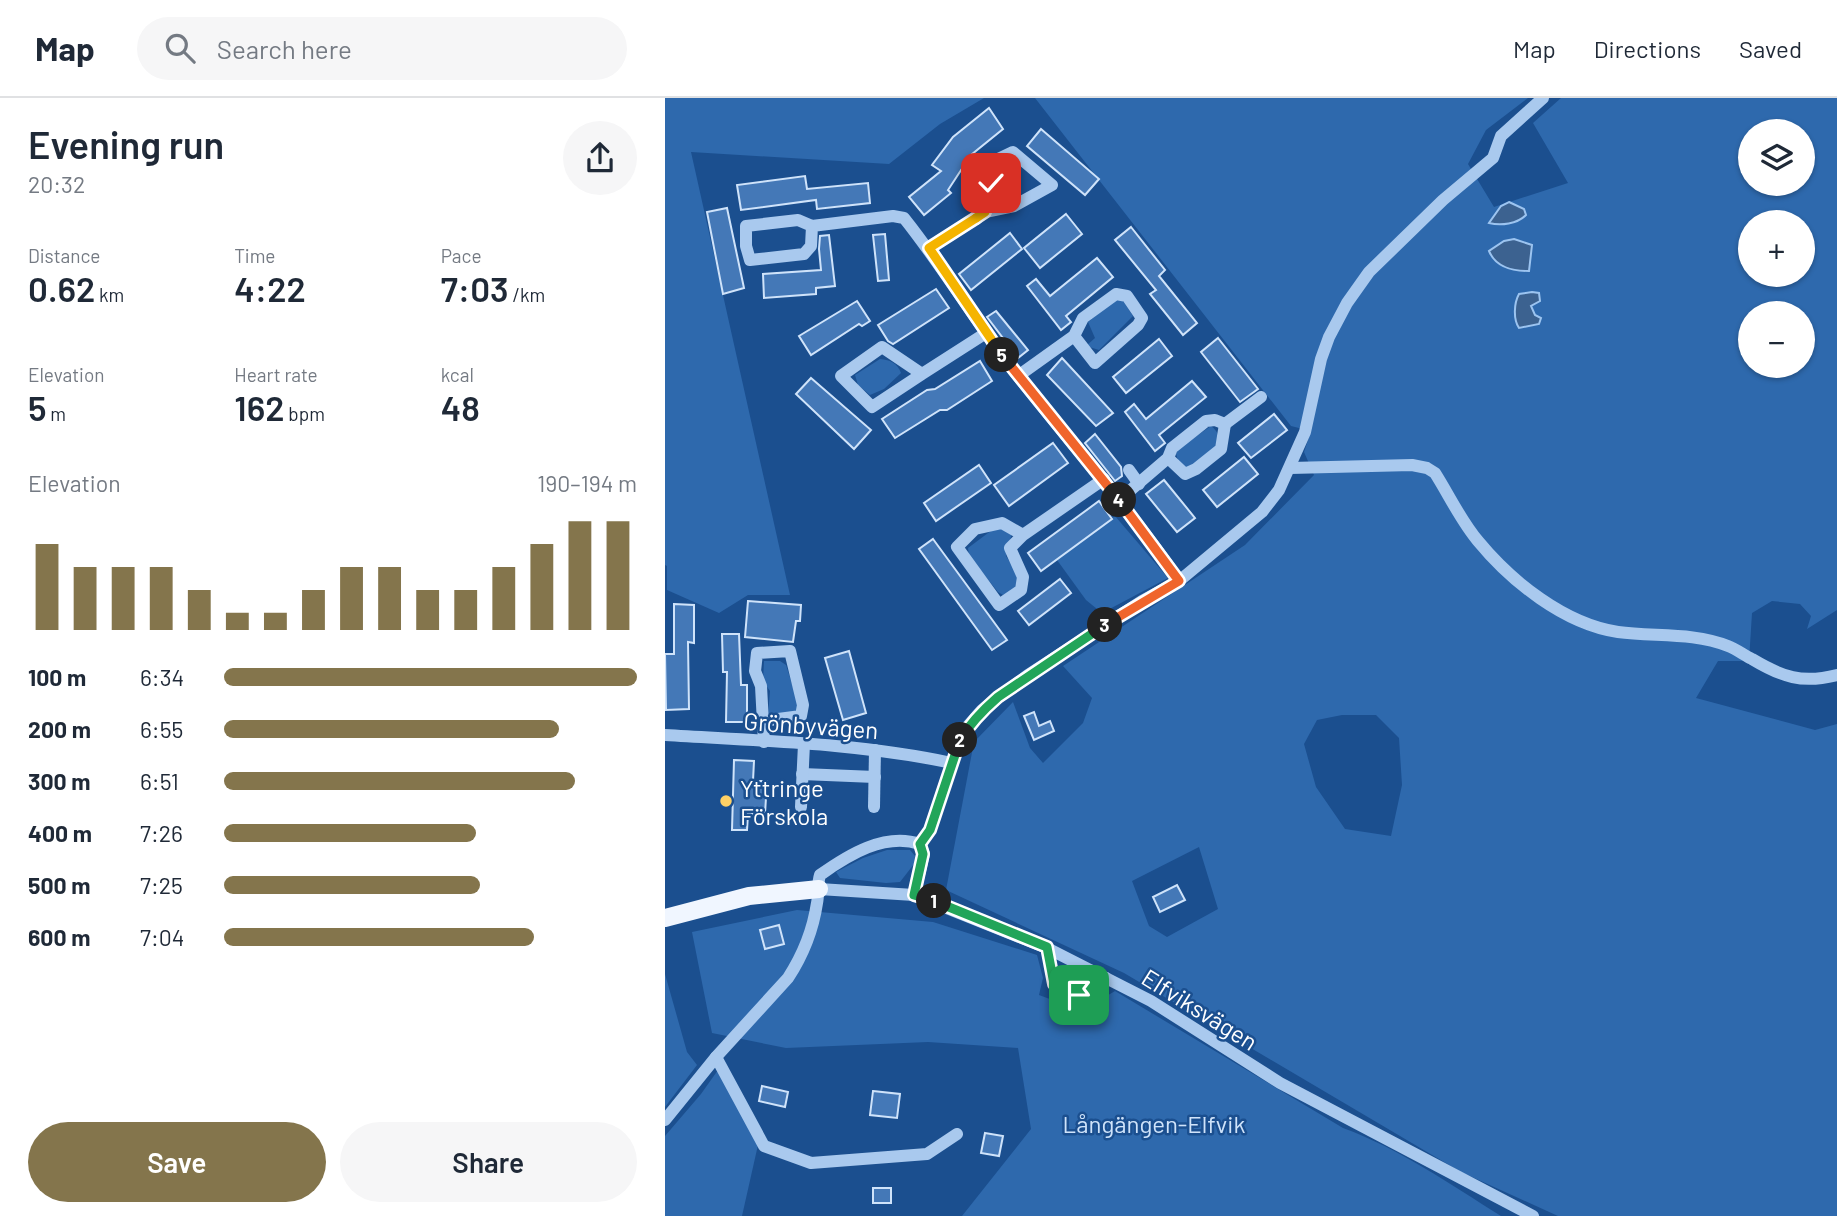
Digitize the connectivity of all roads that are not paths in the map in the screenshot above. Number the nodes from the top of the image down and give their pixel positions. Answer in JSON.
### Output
{"nodes":[{"id":1,"x":1543,"y":98,"type":"edge"},
{"id":2,"x":985,"y":212,"type":"junction"},
{"id":3,"x":811,"y":226,"type":"junction"},
{"id":4,"x":929,"y":248,"type":"junction"},
{"id":5,"x":986,"y":333,"type":"junction"},
{"id":6,"x":1074,"y":336,"type":"junction"},
{"id":7,"x":922,"y":374,"type":"junction"},
{"id":8,"x":1018,"y":376,"type":"junction"},
{"id":9,"x":1261,"y":397,"type":"dead end"},
{"id":10,"x":1225,"y":424,"type":"junction"},
{"id":11,"x":1168,"y":458,"type":"junction"},
{"id":12,"x":1290,"y":468,"type":"junction"},
{"id":13,"x":1129,"y":470,"type":"dead end"},
{"id":14,"x":1104,"y":479,"type":"junction"},
{"id":15,"x":1139,"y":484,"type":"junction"},
{"id":16,"x":1119,"y":500,"type":"junction"},
{"id":17,"x":1023,"y":535,"type":"junction"},
{"id":18,"x":1179,"y":581,"type":"junction"},
{"id":19,"x":1837,"y":675,"type":"edge"},
{"id":20,"x":763,"y":722,"type":"junction"},
{"id":21,"x":665,"y":735,"type":"edge"},
{"id":22,"x":764,"y":742,"type":"junction"},
{"id":23,"x":804,"y":744,"type":"junction"},
{"id":24,"x":875,"y":750,"type":"junction"},
{"id":25,"x":952,"y":763,"type":"junction"},
{"id":26,"x":802,"y":774,"type":"junction"},
{"id":27,"x":875,"y":777,"type":"junction"},
{"id":28,"x":801,"y":807,"type":"dead end"},
{"id":29,"x":874,"y":807,"type":"dead end"},
{"id":30,"x":920,"y":844,"type":"junction"},
{"id":31,"x":819,"y":889,"type":"junction"},
{"id":32,"x":914,"y":895,"type":"junction"},
{"id":33,"x":665,"y":918,"type":"edge"},
{"id":34,"x":1047,"y":947,"type":"junction"},
{"id":35,"x":1106,"y":978,"type":"junction"},
{"id":36,"x":716,"y":1056,"type":"junction"},
{"id":37,"x":665,"y":1120,"type":"edge"},
{"id":38,"x":957,"y":1134,"type":"dead end"},
{"id":39,"x":1533,"y":1216,"type":"edge"}],
"edges":[{"from":1,"to":12,"type":"street"},
{"from":2,"to":2,"type":"street"},
{"from":2,"to":4,"type":"street"},
{"from":3,"to":3,"type":"street"},
{"from":3,"to":4,"type":"street"},
{"from":4,"to":5,"type":"street"},
{"from":5,"to":7,"type":"street"},
{"from":5,"to":8,"type":"street"},
{"from":6,"to":6,"type":"street"},
{"from":6,"to":8,"type":"street"},
{"from":7,"to":7,"type":"street"},
{"from":8,"to":14,"type":"street"},
{"from":9,"to":10,"type":"street"},
{"from":10,"to":11,"type":"street"},
{"from":10,"to":11,"type":"street"},
{"from":11,"to":15,"type":"street"},
{"from":12,"to":18,"type":"street"},
{"from":12,"to":19,"type":"street"},
{"from":13,"to":15,"type":"street"},
{"from":14,"to":16,"type":"street"},
{"from":14,"to":17,"type":"street"},
{"from":15,"to":16,"type":"street"},
{"from":16,"to":18,"type":"street"},
{"from":17,"to":17,"type":"street"},
{"from":18,"to":25,"type":"street"},
{"from":20,"to":20,"type":"street"},
{"from":20,"to":22,"type":"street"},
{"from":21,"to":22,"type":"street","name":"Grönbyvägen"},
{"from":22,"to":23,"type":"street","name":"Grönbyvägen"},
{"from":23,"to":24,"type":"street","name":"Grönbyvägen"},
{"from":23,"to":26,"type":"street"},
{"from":24,"to":25,"type":"street","name":"Grönbyvägen"},
{"from":24,"to":27,"type":"street"},
{"from":25,"to":30,"type":"street"},
{"from":26,"to":27,"type":"street"},
{"from":26,"to":28,"type":"street"},
{"from":27,"to":29,"type":"street"},
{"from":30,"to":31,"type":"street"},
{"from":30,"to":32,"type":"street"},
{"from":31,"to":32,"type":"street","name":"Elfviksvägen"},
{"from":31,"to":33,"type":"main road"},
{"from":31,"to":36,"type":"street"},
{"from":32,"to":34,"type":"street","name":"Elfviksvägen"},
{"from":34,"to":35,"type":"street","name":"Elfviksvägen"},
{"from":34,"to":35,"type":"street"},
{"from":35,"to":39,"type":"street","name":"Elfviksvägen"},
{"from":36,"to":37,"type":"street"},
{"from":36,"to":38,"type":"street"}]}
